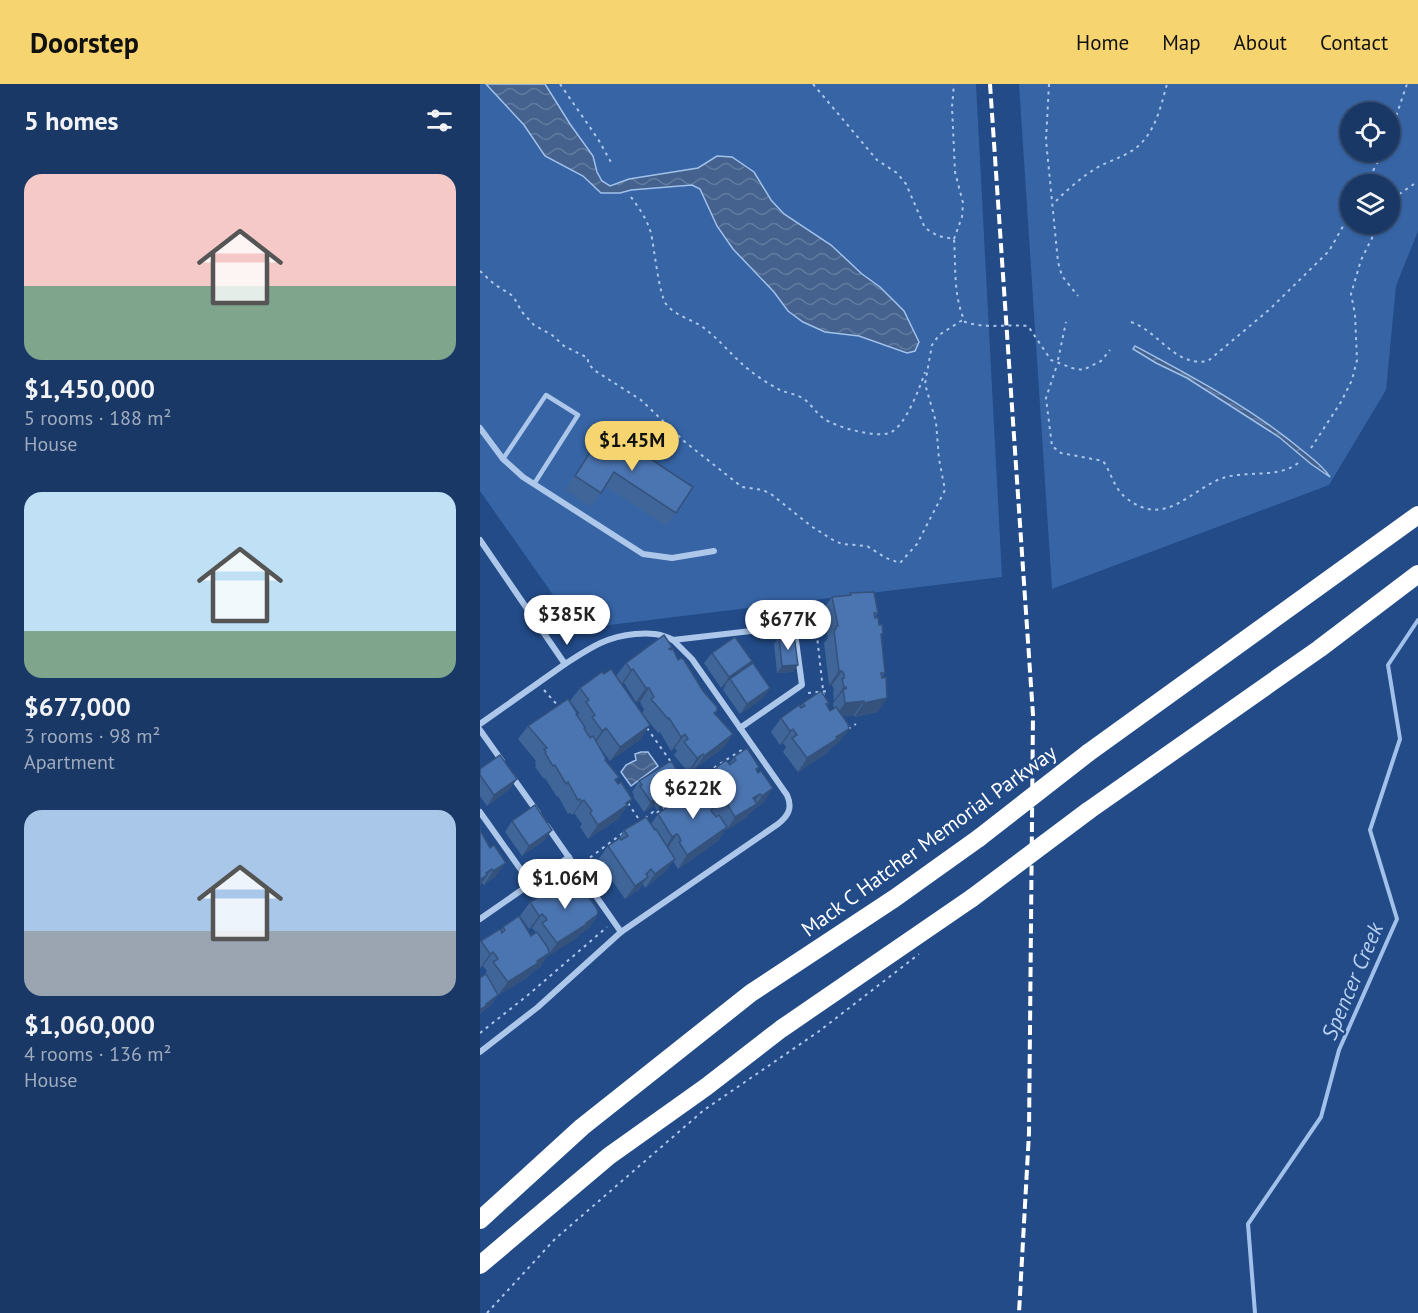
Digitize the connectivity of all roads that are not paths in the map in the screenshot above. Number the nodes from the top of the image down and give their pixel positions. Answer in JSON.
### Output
{"nodes":[{"id":1,"x":480,"y":428,"type":"edge"},
{"id":2,"x":503,"y":459,"type":"junction"},
{"id":3,"x":534,"y":484,"type":"junction"},
{"id":4,"x":1418,"y":515,"type":"edge"},
{"id":5,"x":480,"y":540,"type":"edge"},
{"id":6,"x":714,"y":551,"type":"dead end"},
{"id":7,"x":1418,"y":574,"type":"edge"},
{"id":8,"x":673,"y":640,"type":"junction"},
{"id":9,"x":565,"y":664,"type":"junction"},
{"id":10,"x":480,"y":724,"type":"edge"},
{"id":11,"x":740,"y":728,"type":"junction"},
{"id":12,"x":480,"y":730,"type":"edge"},
{"id":13,"x":480,"y":812,"type":"edge"},
{"id":14,"x":569,"y":857,"type":"junction"},
{"id":15,"x":531,"y":884,"type":"junction"},
{"id":16,"x":480,"y":920,"type":"edge"},
{"id":17,"x":621,"y":932,"type":"junction"},
{"id":18,"x":480,"y":1052,"type":"edge"},
{"id":19,"x":480,"y":1220,"type":"edge"},
{"id":20,"x":480,"y":1265,"type":"edge"}],
"edges":[{"from":1,"to":2,"type":"street"},
{"from":2,"to":3,"type":"street"},
{"from":2,"to":3,"type":"lane"},
{"from":3,"to":6,"type":"street"},
{"from":4,"to":19,"type":"highway","name":"Mack C Hatcher Memorial Parkway","bridge":true},
{"from":5,"to":9,"type":"street"},
{"from":7,"to":20,"type":"highway","bridge":true},
{"from":8,"to":9,"type":"street"},
{"from":8,"to":11,"type":"street"},
{"from":8,"to":11,"type":"street"},
{"from":9,"to":10,"type":"street"},
{"from":11,"to":17,"type":"street"},
{"from":12,"to":14,"type":"street"},
{"from":13,"to":15,"type":"street"},
{"from":14,"to":15,"type":"street"},
{"from":14,"to":17,"type":"street"},
{"from":15,"to":16,"type":"street"},
{"from":17,"to":18,"type":"street"}]}
